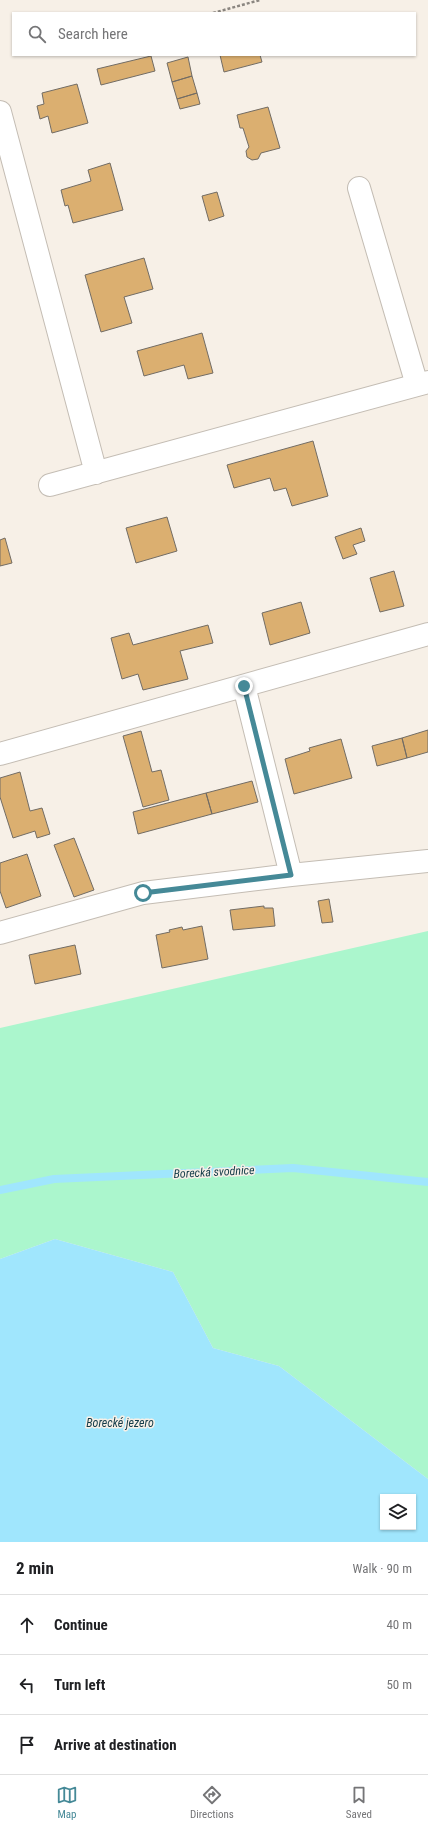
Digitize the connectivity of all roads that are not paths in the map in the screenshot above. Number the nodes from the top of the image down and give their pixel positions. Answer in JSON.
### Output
{"nodes":[{"id":1,"x":0,"y":112,"type":"edge"},
{"id":2,"x":359,"y":188,"type":"dead end"},
{"id":3,"x":422,"y":384,"type":"edge"},
{"id":4,"x":96,"y":473,"type":"junction"},
{"id":5,"x":50,"y":485,"type":"dead end"},
{"id":6,"x":428,"y":634,"type":"edge"},
{"id":7,"x":244,"y":686,"type":"junction"},
{"id":8,"x":0,"y":754,"type":"edge"},
{"id":9,"x":428,"y":861,"type":"edge"},
{"id":10,"x":291,"y":875,"type":"junction"},
{"id":11,"x":0,"y":933,"type":"edge"}],
"edges":[{"from":1,"to":4,"type":"street"},
{"from":2,"to":3,"type":"street"},
{"from":3,"to":4,"type":"street"},
{"from":4,"to":5,"type":"street"},
{"from":6,"to":7,"type":"street"},
{"from":7,"to":8,"type":"street"},
{"from":7,"to":10,"type":"street"},
{"from":9,"to":10,"type":"street"},
{"from":10,"to":11,"type":"street"}]}
